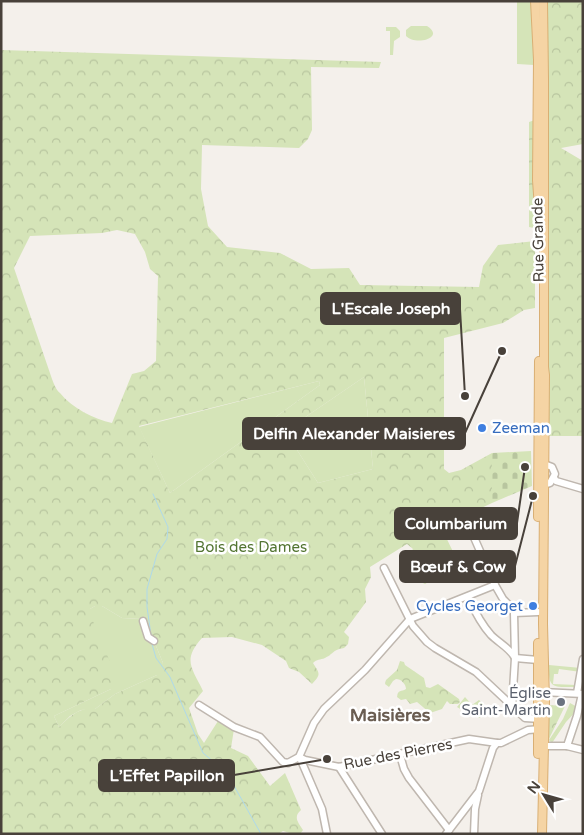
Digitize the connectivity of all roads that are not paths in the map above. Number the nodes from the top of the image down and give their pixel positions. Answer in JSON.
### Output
{"nodes":[{"id":1,"x":535,"y":1,"type":"edge"},
{"id":2,"x":543,"y":1,"type":"edge"},
{"id":3,"x":544,"y":464,"type":"junction"},
{"id":4,"x":554,"y":478,"type":"junction"},
{"id":5,"x":541,"y":482,"type":"junction"},
{"id":6,"x":583,"y":489,"type":"edge"},
{"id":7,"x":465,"y":517,"type":"dead end"},
{"id":8,"x":384,"y":568,"type":"dead end"},
{"id":9,"x":495,"y":585,"type":"junction"},
{"id":10,"x":468,"y":597,"type":"junction"},
{"id":11,"x":538,"y":612,"type":"junction"},
{"id":12,"x":514,"y":613,"type":"junction"},
{"id":13,"x":410,"y":619,"type":"junction"},
{"id":14,"x":143,"y":621,"type":"dead end"},
{"id":15,"x":152,"y":640,"type":"dead end"},
{"id":16,"x":515,"y":658,"type":"junction"},
{"id":17,"x":583,"y":659,"type":"edge"},
{"id":18,"x":538,"y":660,"type":"junction"},
{"id":19,"x":541,"y":692,"type":"junction"},
{"id":20,"x":580,"y":694,"type":"edge"},
{"id":21,"x":199,"y":705,"type":"dead end"},
{"id":22,"x":512,"y":707,"type":"junction"},
{"id":23,"x":541,"y":719,"type":"junction"},
{"id":24,"x":541,"y":729,"type":"junction"},
{"id":25,"x":497,"y":743,"type":"junction"},
{"id":26,"x":543,"y":746,"type":"junction"},
{"id":27,"x":567,"y":746,"type":"junction"},
{"id":28,"x":583,"y":750,"type":"edge"},
{"id":29,"x":400,"y":755,"type":"junction"},
{"id":30,"x":299,"y":757,"type":"junction"},
{"id":31,"x":339,"y":767,"type":"junction"},
{"id":32,"x":479,"y":791,"type":"junction"},
{"id":33,"x":447,"y":832,"type":"edge"},
{"id":34,"x":327,"y":834,"type":"edge"},
{"id":35,"x":382,"y":834,"type":"edge"},
{"id":36,"x":474,"y":834,"type":"edge"},
{"id":37,"x":538,"y":834,"type":"edge"},
{"id":38,"x":542,"y":834,"type":"edge"}],
"edges":[{"from":1,"to":5,"type":"main road","name":"Rue Grande"},
{"from":2,"to":3,"type":"main road","name":"Rue Grande"},
{"from":3,"to":4,"type":"street"},
{"from":3,"to":5,"type":"main road","name":"Rue Grande"},
{"from":4,"to":5,"type":"street"},
{"from":4,"to":6,"type":"street"},
{"from":5,"to":11,"type":"main road","name":"Rue Grande"},
{"from":5,"to":19,"type":"main road","name":"Rue Grande"},
{"from":7,"to":9,"type":"street"},
{"from":8,"to":13,"type":"street"},
{"from":9,"to":10,"type":"street"},
{"from":9,"to":12,"type":"street"},
{"from":10,"to":13,"type":"street"},
{"from":10,"to":16,"type":"street"},
{"from":11,"to":12,"type":"street"},
{"from":11,"to":18,"type":"main road","name":"Rue Grande"},
{"from":12,"to":16,"type":"street"},
{"from":13,"to":22,"type":"street"},
{"from":13,"to":30,"type":"street"},
{"from":14,"to":15,"type":"street"},
{"from":16,"to":18,"type":"street"},
{"from":16,"to":22,"type":"street"},
{"from":17,"to":20,"type":"street"},
{"from":18,"to":19,"type":"main road","name":"Rue Grande"},
{"from":19,"to":20,"type":"street"},
{"from":19,"to":23,"type":"main road","name":"Rue Grande"},
{"from":20,"to":27,"type":"street"},
{"from":21,"to":30,"type":"street","name":"Rue des Pierres"},
{"from":22,"to":23,"type":"street"},
{"from":23,"to":24,"type":"main road","name":"Rue Grande"},
{"from":24,"to":25,"type":"street"},
{"from":24,"to":26,"type":"main road","name":"Rue Grande"},
{"from":24,"to":37,"type":"main road","name":"Rue Grande"},
{"from":25,"to":29,"type":"street","name":"Rue des Pierres"},
{"from":25,"to":32,"type":"street"},
{"from":26,"to":27,"type":"street"},
{"from":26,"to":38,"type":"main road","name":"Rue Grande"},
{"from":27,"to":28,"type":"street"},
{"from":29,"to":31,"type":"street","name":"Rue des Pierres"},
{"from":29,"to":33,"type":"street"},
{"from":30,"to":31,"type":"street","name":"Rue des Pierres"},
{"from":30,"to":34,"type":"street"},
{"from":31,"to":35,"type":"street"},
{"from":32,"to":33,"type":"street"},
{"from":32,"to":36,"type":"street"}]}
